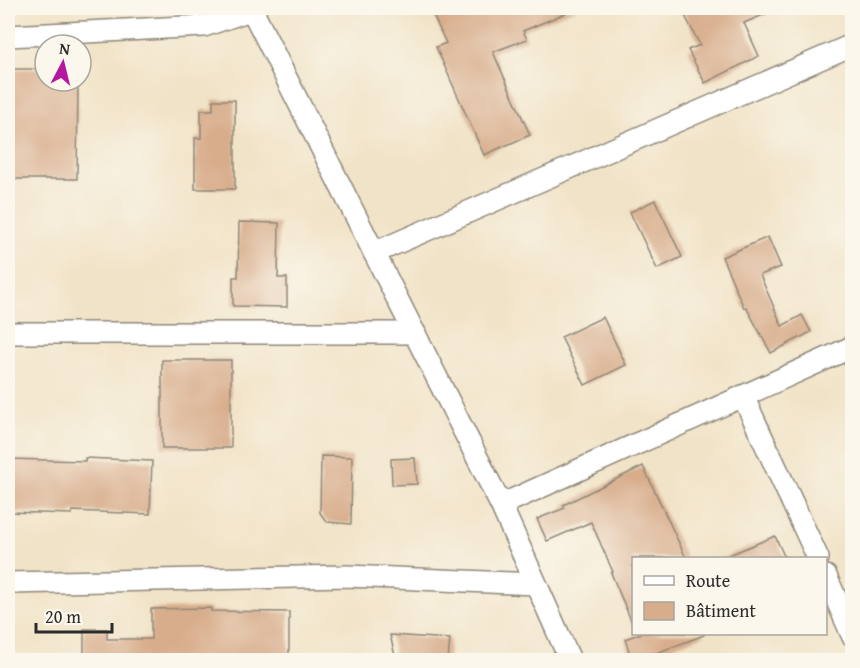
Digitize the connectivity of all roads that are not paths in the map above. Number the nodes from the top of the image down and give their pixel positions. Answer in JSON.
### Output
{"nodes":[{"id":1,"x":253,"y":8,"type":"edge"},
{"id":2,"x":8,"y":36,"type":"edge"},
{"id":3,"x":852,"y":45,"type":"edge"},
{"id":4,"x":374,"y":252,"type":"junction"},
{"id":5,"x":8,"y":333,"type":"edge"},
{"id":6,"x":415,"y":333,"type":"junction"},
{"id":7,"x":852,"y":347,"type":"edge"},
{"id":8,"x":744,"y":396,"type":"junction"},
{"id":9,"x":501,"y":505,"type":"junction"},
{"id":10,"x":818,"y":557,"type":"edge"},
{"id":11,"x":827,"y":580,"type":"edge"},
{"id":12,"x":8,"y":583,"type":"edge"},
{"id":13,"x":535,"y":584,"type":"junction"},
{"id":14,"x":852,"y":635,"type":"edge"},
{"id":15,"x":570,"y":660,"type":"edge"}],
"edges":[{"from":1,"to":2,"type":"street"},
{"from":1,"to":4,"type":"street"},
{"from":3,"to":4,"type":"street"},
{"from":4,"to":6,"type":"street"},
{"from":5,"to":6,"type":"street"},
{"from":6,"to":9,"type":"street"},
{"from":7,"to":8,"type":"street"},
{"from":8,"to":9,"type":"street"},
{"from":8,"to":10,"type":"street"},
{"from":9,"to":13,"type":"street"},
{"from":11,"to":14,"type":"street"},
{"from":12,"to":13,"type":"street"},
{"from":13,"to":15,"type":"street"}]}
